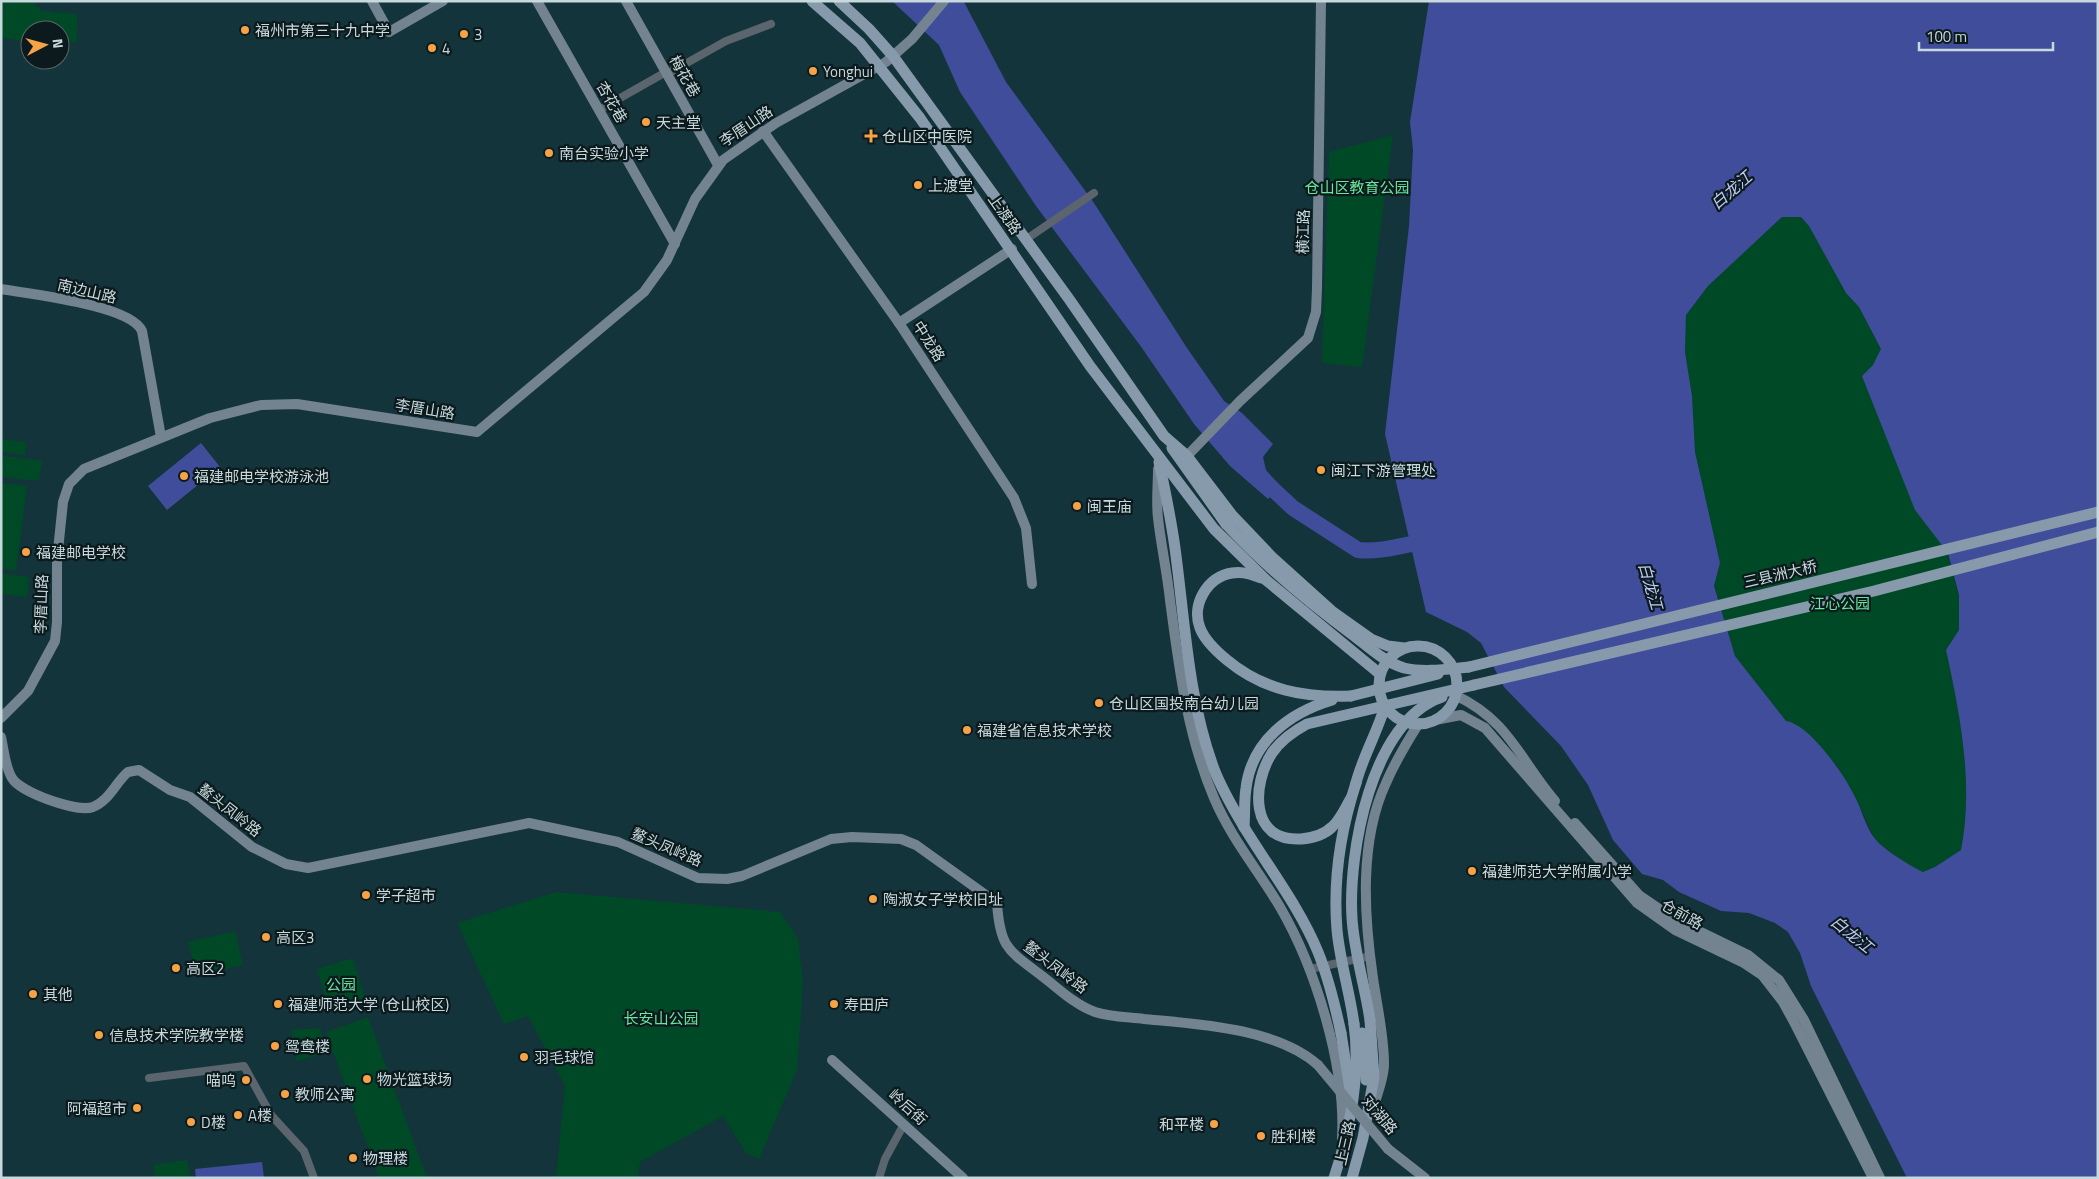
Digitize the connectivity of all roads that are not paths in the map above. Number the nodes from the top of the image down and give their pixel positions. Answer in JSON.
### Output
{"nodes":[{"id":1,"x":372,"y":1,"type":"edge"},
{"id":2,"x":442,"y":1,"type":"edge"},
{"id":3,"x":537,"y":1,"type":"edge"},
{"id":4,"x":626,"y":1,"type":"edge"},
{"id":5,"x":812,"y":1,"type":"edge"},
{"id":6,"x":839,"y":1,"type":"edge"},
{"id":7,"x":944,"y":1,"type":"edge"},
{"id":8,"x":1321,"y":1,"type":"edge"},
{"id":9,"x":771,"y":24,"type":"dead end"},
{"id":10,"x":892,"y":56,"type":"junction"},
{"id":11,"x":880,"y":66,"type":"junction"},
{"id":12,"x":666,"y":73,"type":"junction"},
{"id":13,"x":599,"y":110,"type":"junction"},
{"id":14,"x":763,"y":131,"type":"junction"},
{"id":15,"x":718,"y":165,"type":"junction"},
{"id":16,"x":1094,"y":193,"type":"dead end"},
{"id":17,"x":1025,"y":240,"type":"junction"},
{"id":18,"x":675,"y":244,"type":"junction"},
{"id":19,"x":1012,"y":249,"type":"junction"},
{"id":20,"x":1,"y":289,"type":"edge"},
{"id":21,"x":899,"y":323,"type":"junction"},
{"id":22,"x":1164,"y":436,"type":"junction"},
{"id":23,"x":161,"y":437,"type":"junction"},
{"id":24,"x":1187,"y":456,"type":"junction"},
{"id":25,"x":1158,"y":458,"type":"junction"},
{"id":26,"x":2098,"y":512,"type":"edge"},
{"id":27,"x":2098,"y":532,"type":"edge"},
{"id":28,"x":1266,"y":580,"type":"junction"},
{"id":29,"x":1032,"y":584,"type":"dead end"},
{"id":30,"x":1404,"y":648,"type":"junction"},
{"id":31,"x":1469,"y":667,"type":"junction"},
{"id":32,"x":1380,"y":674,"type":"junction"},
{"id":33,"x":1474,"y":686,"type":"junction"},
{"id":34,"x":1455,"y":695,"type":"junction"},
{"id":35,"x":1351,"y":696,"type":"junction"},
{"id":36,"x":1385,"y":706,"type":"junction"},
{"id":37,"x":1393,"y":715,"type":"junction"},
{"id":38,"x":1,"y":718,"type":"edge"},
{"id":39,"x":1435,"y":720,"type":"junction"},
{"id":40,"x":1419,"y":723,"type":"junction"},
{"id":41,"x":1,"y":737,"type":"edge"},
{"id":42,"x":1358,"y":784,"type":"junction"},
{"id":43,"x":1351,"y":798,"type":"junction"},
{"id":44,"x":1244,"y":827,"type":"junction"},
{"id":45,"x":1371,"y":956,"type":"junction"},
{"id":46,"x":1310,"y":968,"type":"junction"},
{"id":47,"x":1361,"y":1022,"type":"junction"},
{"id":48,"x":832,"y":1060,"type":"dead end"},
{"id":49,"x":1318,"y":1065,"type":"joint"},
{"id":50,"x":149,"y":1078,"type":"dead end"},
{"id":51,"x":1352,"y":1101,"type":"junction"},
{"id":52,"x":904,"y":1124,"type":"junction"},
{"id":53,"x":1363,"y":1138,"type":"junction"},
{"id":54,"x":1340,"y":1159,"type":"junction"},
{"id":55,"x":314,"y":1178,"type":"edge"},
{"id":56,"x":879,"y":1178,"type":"edge"},
{"id":57,"x":963,"y":1178,"type":"edge"},
{"id":58,"x":1334,"y":1178,"type":"edge"},
{"id":59,"x":1352,"y":1178,"type":"edge"},
{"id":60,"x":1425,"y":1178,"type":"edge"},
{"id":61,"x":1873,"y":1178,"type":"edge"},
{"id":62,"x":1880,"y":1178,"type":"edge"}],
"edges":[{"from":1,"to":2,"type":"street"},
{"from":3,"to":13,"type":"street","name":"杏花巷"},
{"from":4,"to":12,"type":"street","name":"梅花巷"},
{"from":5,"to":11,"type":"main road","name":"上渡路"},
{"from":6,"to":10,"type":"main road","name":"上渡路"},
{"from":7,"to":10,"type":"street","name":"李厝山路"},
{"from":8,"to":24,"type":"street","name":"横江路"},
{"from":9,"to":12,"type":"street"},
{"from":10,"to":11,"type":"street","name":"李厝山路"},
{"from":10,"to":17,"type":"main road","name":"上渡路"},
{"from":11,"to":14,"type":"street","name":"李厝山路"},
{"from":11,"to":19,"type":"main road","name":"上渡路"},
{"from":12,"to":13,"type":"street"},
{"from":12,"to":15,"type":"street","name":"梅花巷"},
{"from":13,"to":18,"type":"street","name":"杏花巷"},
{"from":14,"to":15,"type":"street","name":"李厝山路"},
{"from":14,"to":21,"type":"street","name":"中龙路"},
{"from":15,"to":18,"type":"street","name":"李厝山路"},
{"from":16,"to":17,"type":"street"},
{"from":17,"to":22,"type":"main road","name":"上渡路"},
{"from":18,"to":23,"type":"street","name":"李厝山路"},
{"from":19,"to":21,"type":"street"},
{"from":19,"to":25,"type":"main road","name":"上渡路"},
{"from":20,"to":23,"type":"street","name":"南边山路"},
{"from":21,"to":29,"type":"street","name":"中龙路"},
{"from":22,"to":24,"type":"main road","name":"上渡路"},
{"from":22,"to":31,"type":"main road","bridge":true},
{"from":23,"to":38,"type":"street","name":"李厝山路"},
{"from":24,"to":30,"type":"main road","name":"上渡路"},
{"from":25,"to":28,"type":"main road","name":"上渡路"},
{"from":25,"to":44,"type":"main road"},
{"from":25,"to":46,"type":"street"},
{"from":26,"to":31,"type":"main road","name":"三县洲大桥"},
{"from":27,"to":33,"type":"main road"},
{"from":28,"to":32,"type":"main road","name":"上渡路"},
{"from":28,"to":35,"type":"main road"},
{"from":30,"to":32,"type":"main road"},
{"from":30,"to":34,"type":"main road"},
{"from":31,"to":35,"type":"main road","bridge":true},
{"from":32,"to":36,"type":"main road"},
{"from":33,"to":43,"type":"main road","bridge":true},
{"from":33,"to":47,"type":"main road","bridge":true},
{"from":34,"to":39,"type":"main road"},
{"from":34,"to":62,"type":"street","name":"仓前路"},
{"from":35,"to":44,"type":"main road"},
{"from":36,"to":37,"type":"main road"},
{"from":36,"to":42,"type":"main road"},
{"from":37,"to":40,"type":"main road"},
{"from":37,"to":42,"type":"main road"},
{"from":39,"to":40,"type":"main road"},
{"from":39,"to":61,"type":"street","name":"仓前路"},
{"from":40,"to":45,"type":"street"},
{"from":41,"to":49,"type":"street","name":"鳌头凤岭路"},
{"from":42,"to":43,"type":"main road","bridge":true},
{"from":42,"to":47,"type":"main road"},
{"from":43,"to":47,"type":"main road","bridge":true},
{"from":44,"to":51,"type":"main road","bridge":true},
{"from":45,"to":46,"type":"street"},
{"from":45,"to":53,"type":"street"},
{"from":46,"to":54,"type":"street"},
{"from":47,"to":51,"type":"main road","name":"上三路"},
{"from":47,"to":53,"type":"main road","name":"上三路"},
{"from":48,"to":52,"type":"street","name":"岭后街"},
{"from":49,"to":60,"type":"street","name":"对湖路","bridge":true},
{"from":50,"to":55,"type":"street"},
{"from":51,"to":54,"type":"main road","name":"上三路"},
{"from":52,"to":56,"type":"street"},
{"from":52,"to":57,"type":"street","name":"岭后街"},
{"from":53,"to":59,"type":"main road","name":"上三路"},
{"from":54,"to":58,"type":"main road","name":"上三路"}]}
